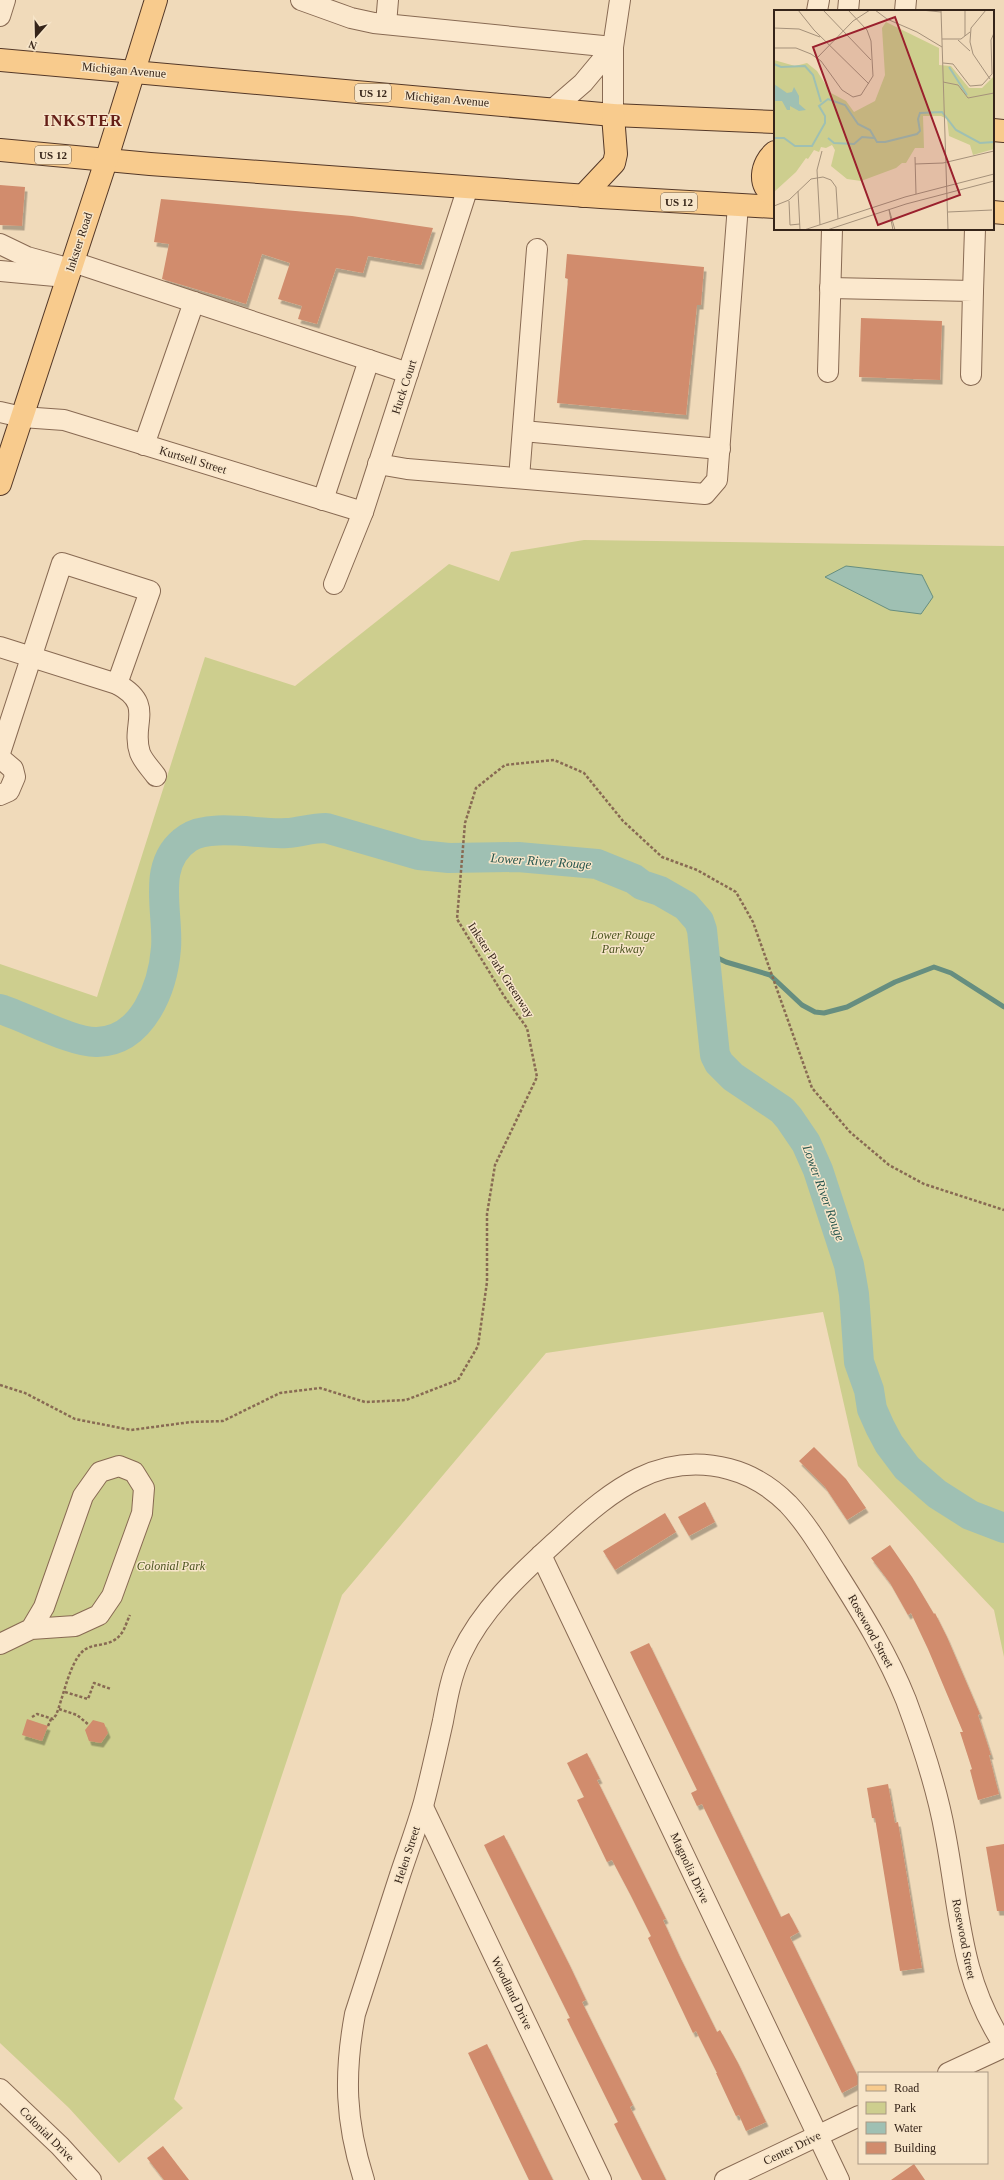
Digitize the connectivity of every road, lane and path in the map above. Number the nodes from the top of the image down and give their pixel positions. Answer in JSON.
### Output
{"nodes":[{"id":1,"x":156,"y":0,"type":"edge"},
{"id":2,"x":300,"y":0,"type":"edge"},
{"id":3,"x":388,"y":0,"type":"edge"},
{"id":4,"x":620,"y":0,"type":"edge"},
{"id":5,"x":819,"y":0,"type":"edge"},
{"id":6,"x":849,"y":0,"type":"edge"},
{"id":7,"x":906,"y":0,"type":"edge"},
{"id":8,"x":817,"y":10,"type":"edge"},
{"id":9,"x":848,"y":10,"type":"edge"},
{"id":10,"x":905,"y":10,"type":"edge"},
{"id":11,"x":386,"y":24,"type":"junction"},
{"id":12,"x":613,"y":47,"type":"junction"},
{"id":13,"x":0,"y":60,"type":"edge"},
{"id":14,"x":133,"y":71,"type":"junction"},
{"id":15,"x":553,"y":109,"type":"junction"},
{"id":16,"x":613,"y":115,"type":"junction"},
{"id":17,"x":774,"y":122,"type":"edge"},
{"id":18,"x":994,"y":130,"type":"edge"},
{"id":19,"x":1004,"y":131,"type":"edge"},
{"id":20,"x":0,"y":150,"type":"edge"},
{"id":21,"x":774,"y":153,"type":"edge"},
{"id":22,"x":106,"y":161,"type":"junction"},
{"id":23,"x":468,"y":187,"type":"junction"},
{"id":24,"x":583,"y":196,"type":"junction"},
{"id":25,"x":774,"y":196,"type":"edge"},
{"id":26,"x":738,"y":205,"type":"junction"},
{"id":27,"x":774,"y":207,"type":"edge"},
{"id":28,"x":994,"y":212,"type":"edge"},
{"id":29,"x":1004,"y":213,"type":"edge"},
{"id":30,"x":832,"y":230,"type":"edge"},
{"id":31,"x":975,"y":230,"type":"edge"},
{"id":32,"x":0,"y":244,"type":"edge"},
{"id":33,"x":537,"y":249,"type":"dead end"},
{"id":34,"x":70,"y":269,"type":"junction"},
{"id":35,"x":0,"y":271,"type":"edge"},
{"id":36,"x":830,"y":288,"type":"junction"},
{"id":37,"x":973,"y":291,"type":"junction"},
{"id":38,"x":194,"y":302,"type":"junction"},
{"id":39,"x":369,"y":360,"type":"junction"},
{"id":40,"x":828,"y":372,"type":"dead end"},
{"id":41,"x":408,"y":373,"type":"junction"},
{"id":42,"x":971,"y":375,"type":"dead end"},
{"id":43,"x":0,"y":412,"type":"edge"},
{"id":44,"x":22,"y":417,"type":"junction"},
{"id":45,"x":523,"y":431,"type":"junction"},
{"id":46,"x":144,"y":444,"type":"junction"},
{"id":47,"x":720,"y":449,"type":"junction"},
{"id":48,"x":378,"y":464,"type":"junction"},
{"id":49,"x":519,"y":478,"type":"junction"},
{"id":50,"x":0,"y":484,"type":"edge"},
{"id":51,"x":323,"y":500,"type":"junction"},
{"id":52,"x":363,"y":512,"type":"junction"},
{"id":53,"x":334,"y":584,"type":"dead end"},
{"id":54,"x":0,"y":647,"type":"edge"},
{"id":55,"x":32,"y":657,"type":"junction"},
{"id":56,"x":117,"y":684,"type":"junction"},
{"id":57,"x":0,"y":753,"type":"edge"},
{"id":58,"x":0,"y":758,"type":"edge"},
{"id":59,"x":156,"y":776,"type":"dead end"},
{"id":60,"x":0,"y":795,"type":"edge"},
{"id":61,"x":1004,"y":1210,"type":"edge"},
{"id":62,"x":0,"y":1385,"type":"edge"},
{"id":63,"x":542,"y":1555,"type":"junction"},
{"id":64,"x":130,"y":1615,"type":"dead end"},
{"id":65,"x":31,"y":1629,"type":"junction"},
{"id":66,"x":0,"y":1644,"type":"edge"},
{"id":67,"x":111,"y":1690,"type":"dead end"},
{"id":68,"x":65,"y":1692,"type":"junction"},
{"id":69,"x":59,"y":1709,"type":"junction"},
{"id":70,"x":32,"y":1717,"type":"dead end"},
{"id":71,"x":51,"y":1718,"type":"junction"},
{"id":72,"x":89,"y":1725,"type":"dead end"},
{"id":73,"x":48,"y":1726,"type":"dead end"},
{"id":74,"x":423,"y":1807,"type":"junction"},
{"id":75,"x":1004,"y":2046,"type":"edge"},
{"id":76,"x":950,"y":2072,"type":"edge"},
{"id":77,"x":0,"y":2089,"type":"edge"},
{"id":78,"x":858,"y":2116,"type":"edge"},
{"id":79,"x":817,"y":2136,"type":"junction"},
{"id":80,"x":91,"y":2180,"type":"edge"},
{"id":81,"x":364,"y":2180,"type":"edge"},
{"id":82,"x":601,"y":2180,"type":"edge"},
{"id":83,"x":725,"y":2180,"type":"edge"},
{"id":84,"x":839,"y":2180,"type":"edge"}],
"edges":[{"from":1,"to":14,"type":"main road","name":"Inkster Road"},
{"from":2,"to":11,"type":"street"},
{"from":3,"to":11,"type":"street"},
{"from":4,"to":12,"type":"street"},
{"from":5,"to":8,"type":"street"},
{"from":6,"to":9,"type":"street"},
{"from":7,"to":10,"type":"street"},
{"from":11,"to":12,"type":"street"},
{"from":12,"to":15,"type":"street"},
{"from":12,"to":16,"type":"street"},
{"from":13,"to":14,"type":"main road","name":"Michigan Avenue","number":"US 12"},
{"from":14,"to":15,"type":"main road","name":"Michigan Avenue","number":"US 12"},
{"from":14,"to":22,"type":"main road","name":"Inkster Road"},
{"from":15,"to":16,"type":"main road","name":"Michigan Avenue","number":"US 12"},
{"from":16,"to":17,"type":"main road","name":"Michigan Avenue","number":"US 12"},
{"from":16,"to":24,"type":"main road"},
{"from":18,"to":19,"type":"main road"},
{"from":20,"to":22,"type":"main road","number":"US 12"},
{"from":21,"to":25,"type":"main road"},
{"from":22,"to":23,"type":"main road","number":"US 12"},
{"from":22,"to":34,"type":"main road","name":"Inkster Road"},
{"from":23,"to":24,"type":"main road","number":"US 12"},
{"from":23,"to":41,"type":"street","name":"Huck Court"},
{"from":24,"to":26,"type":"main road","number":"US 12"},
{"from":26,"to":27,"type":"main road","number":"US 12"},
{"from":26,"to":47,"type":"street"},
{"from":28,"to":29,"type":"main road"},
{"from":30,"to":36,"type":"street"},
{"from":31,"to":37,"type":"street"},
{"from":32,"to":34,"type":"street"},
{"from":33,"to":45,"type":"street"},
{"from":34,"to":35,"type":"street"},
{"from":34,"to":38,"type":"street"},
{"from":34,"to":44,"type":"main road","name":"Inkster Road"},
{"from":36,"to":37,"type":"street"},
{"from":36,"to":40,"type":"street"},
{"from":37,"to":42,"type":"street"},
{"from":38,"to":39,"type":"street"},
{"from":38,"to":46,"type":"street"},
{"from":39,"to":41,"type":"street"},
{"from":39,"to":51,"type":"street"},
{"from":41,"to":48,"type":"street","name":"Huck Court"},
{"from":43,"to":44,"type":"street","name":"Kurtsell Street"},
{"from":44,"to":46,"type":"street","name":"Kurtsell Street"},
{"from":44,"to":50,"type":"main road","name":"Inkster Road"},
{"from":45,"to":47,"type":"street"},
{"from":45,"to":49,"type":"street"},
{"from":46,"to":51,"type":"street","name":"Kurtsell Street"},
{"from":47,"to":49,"type":"street"},
{"from":48,"to":49,"type":"street"},
{"from":48,"to":52,"type":"street","name":"Huck Court"},
{"from":51,"to":52,"type":"street","name":"Kurtsell Street"},
{"from":52,"to":53,"type":"street","name":"Huck Court"},
{"from":54,"to":55,"type":"street"},
{"from":55,"to":56,"type":"street"},
{"from":55,"to":56,"type":"street"},
{"from":55,"to":57,"type":"street"},
{"from":56,"to":59,"type":"street"},
{"from":58,"to":60,"type":"street"},
{"from":61,"to":62,"type":"path","name":"Inkster Park Greenway"},
{"from":63,"to":74,"type":"street","name":"Helen Street"},
{"from":63,"to":75,"type":"street","name":"Rosewood Street"},
{"from":63,"to":79,"type":"street","name":"Magnolia Drive"},
{"from":64,"to":68,"type":"path"},
{"from":65,"to":65,"type":"street"},
{"from":65,"to":66,"type":"street"},
{"from":67,"to":68,"type":"path"},
{"from":68,"to":69,"type":"path"},
{"from":69,"to":71,"type":"path"},
{"from":69,"to":72,"type":"path"},
{"from":70,"to":71,"type":"path"},
{"from":71,"to":73,"type":"path"},
{"from":74,"to":81,"type":"street","name":"Helen Street"},
{"from":74,"to":82,"type":"street","name":"Woodland Drive"},
{"from":75,"to":76,"type":"street"},
{"from":77,"to":80,"type":"street","name":"Colonial Drive"},
{"from":78,"to":79,"type":"street","name":"Center Drive"},
{"from":79,"to":83,"type":"street","name":"Center Drive"},
{"from":79,"to":84,"type":"street","name":"Magnolia Drive"}]}
